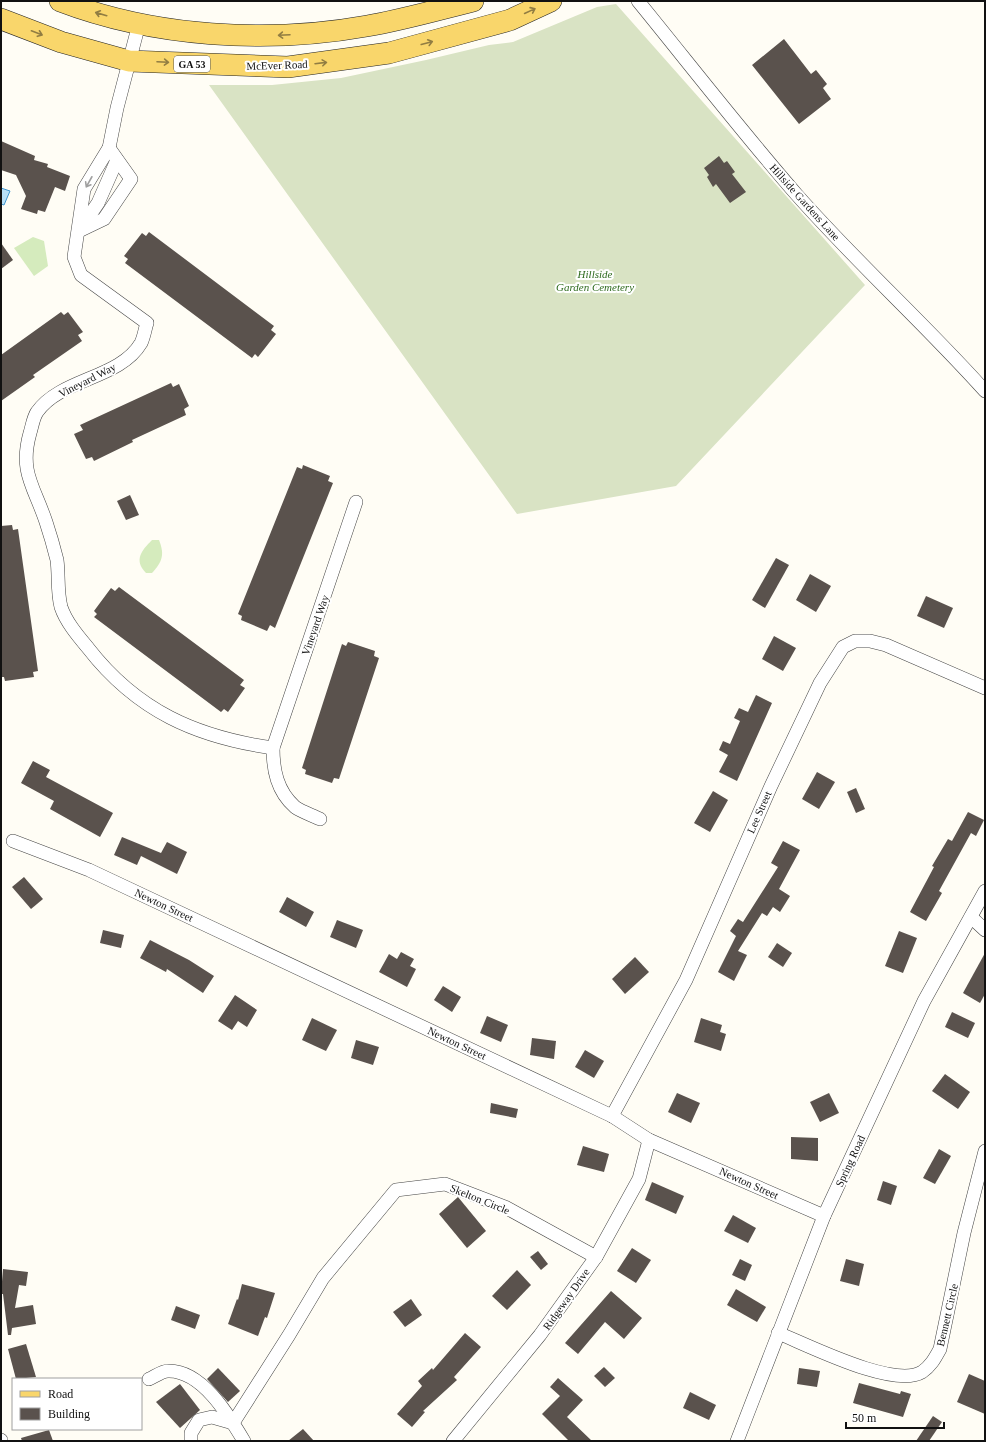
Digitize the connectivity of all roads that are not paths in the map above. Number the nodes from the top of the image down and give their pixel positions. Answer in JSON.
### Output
{"nodes":[{"id":1,"x":60,"y":1,"type":"edge"},
{"id":2,"x":473,"y":1,"type":"edge"},
{"id":3,"x":551,"y":1,"type":"edge"},
{"id":4,"x":638,"y":1,"type":"edge"},
{"id":5,"x":1,"y":19,"type":"edge"},
{"id":6,"x":139,"y":24,"type":"junction"},
{"id":7,"x":129,"y":61,"type":"junction"},
{"id":8,"x":109,"y":148,"type":"junction"},
{"id":9,"x":117,"y":160,"type":"junction"},
{"id":10,"x":79,"y":231,"type":"junction"},
{"id":11,"x":985,"y":391,"type":"edge"},
{"id":12,"x":356,"y":502,"type":"dead end"},
{"id":13,"x":985,"y":688,"type":"edge"},
{"id":14,"x":273,"y":748,"type":"junction"},
{"id":15,"x":320,"y":819,"type":"dead end"},
{"id":16,"x":13,"y":841,"type":"dead end"},
{"id":17,"x":985,"y":891,"type":"edge"},
{"id":18,"x":971,"y":917,"type":"junction"},
{"id":19,"x":985,"y":930,"type":"edge"},
{"id":20,"x":612,"y":1116,"type":"junction"},
{"id":21,"x":649,"y":1140,"type":"junction"},
{"id":22,"x":985,"y":1151,"type":"edge"},
{"id":23,"x":824,"y":1216,"type":"junction"},
{"id":24,"x":596,"y":1256,"type":"junction"},
{"id":25,"x":778,"y":1333,"type":"junction"},
{"id":26,"x":148,"y":1379,"type":"dead end"},
{"id":27,"x":233,"y":1423,"type":"junction"},
{"id":28,"x":191,"y":1441,"type":"edge"},
{"id":29,"x":244,"y":1441,"type":"edge"},
{"id":30,"x":453,"y":1441,"type":"edge"},
{"id":31,"x":737,"y":1441,"type":"edge"}],
"edges":[{"from":6,"to":1,"type":"main road","one_way":true},
{"from":2,"to":6,"type":"main road","one_way":true},
{"from":7,"to":3,"type":"main road","name":"McEver Road","number":"GA 53","one_way":true},
{"from":4,"to":11,"type":"street","name":"Hillside Gardens Lane"},
{"from":5,"to":7,"type":"main road","name":"McEver Road","number":"GA 53","one_way":true},
{"from":6,"to":7,"type":"street","name":"Vineyard Way"},
{"from":7,"to":8,"type":"street","name":"Vineyard Way"},
{"from":8,"to":9,"type":"street"},
{"from":8,"to":10,"type":"street","name":"Vineyard Way","one_way":true},
{"from":9,"to":10,"type":"street"},
{"from":9,"to":10,"type":"street"},
{"from":10,"to":14,"type":"street","name":"Vineyard Way"},
{"from":12,"to":14,"type":"street","name":"Vineyard Way"},
{"from":13,"to":20,"type":"street","name":"Lee Street"},
{"from":14,"to":15,"type":"street","name":"Vineyard Way"},
{"from":16,"to":20,"type":"street","name":"Newton Street"},
{"from":17,"to":18,"type":"street","name":"Spring Road"},
{"from":18,"to":19,"type":"street"},
{"from":18,"to":23,"type":"street","name":"Spring Road"},
{"from":20,"to":21,"type":"street","name":"Newton Street"},
{"from":21,"to":23,"type":"street","name":"Newton Street"},
{"from":21,"to":24,"type":"street","name":"Ridgeway Drive"},
{"from":22,"to":25,"type":"street","name":"Bennett Circle"},
{"from":23,"to":25,"type":"street","name":"Spring Road"},
{"from":24,"to":27,"type":"street","name":"Skelton Circle"},
{"from":24,"to":30,"type":"street","name":"Ridgeway Drive"},
{"from":25,"to":31,"type":"street","name":"Spring Road"},
{"from":26,"to":27,"type":"street"},
{"from":27,"to":28,"type":"street"},
{"from":27,"to":29,"type":"street"}]}
